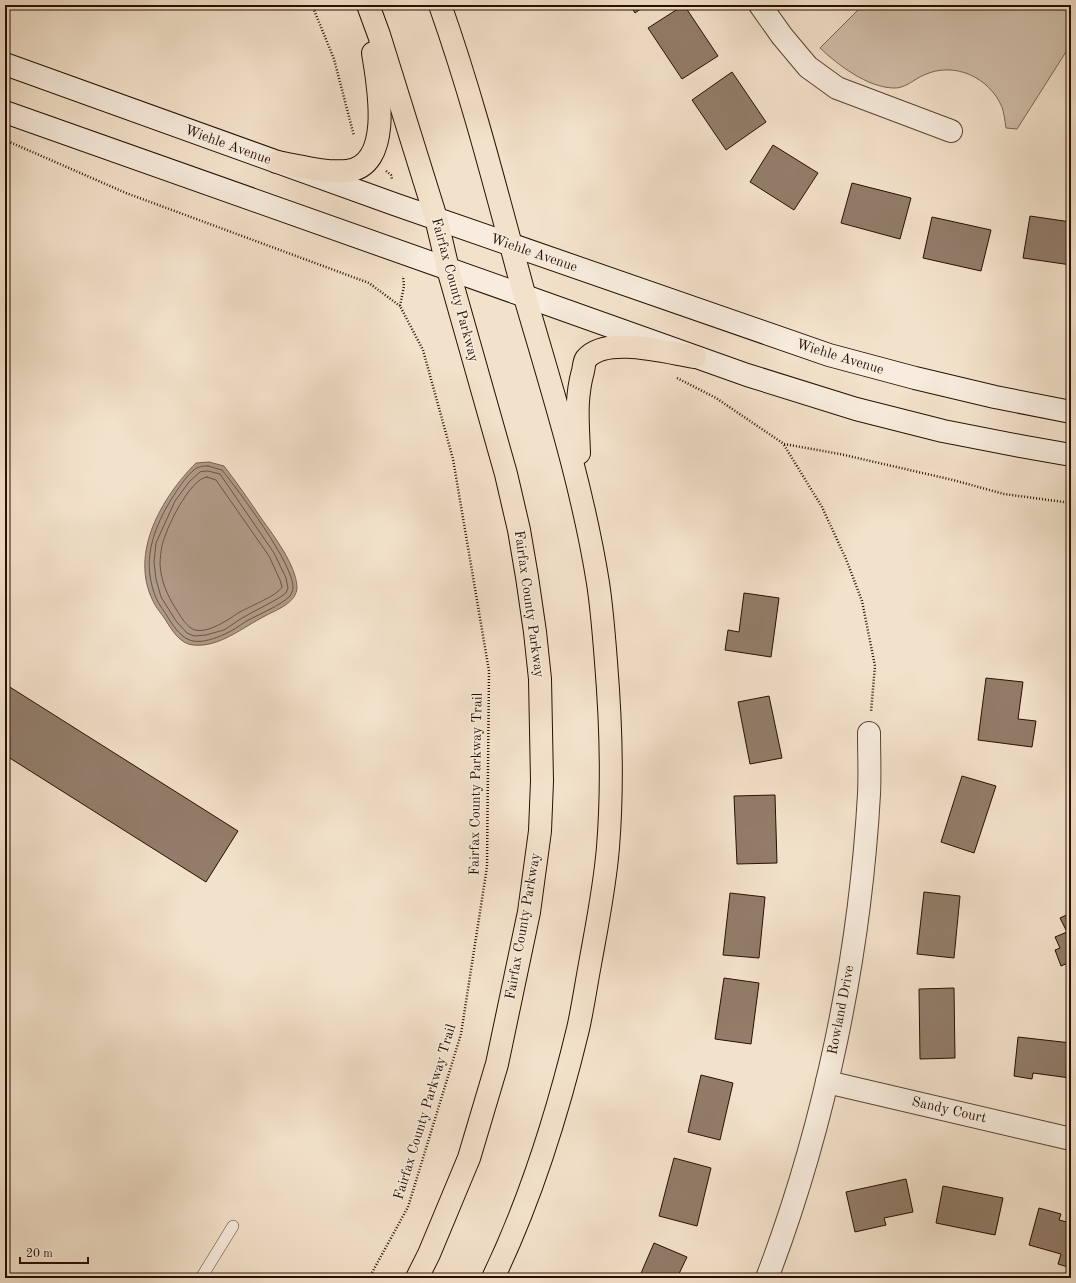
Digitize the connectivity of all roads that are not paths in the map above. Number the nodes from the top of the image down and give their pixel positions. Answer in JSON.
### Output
{"nodes":[{"id":1,"x":364,"y":5,"type":"edge"},
{"id":2,"x":368,"y":5,"type":"edge"},
{"id":3,"x":440,"y":5,"type":"edge"},
{"id":4,"x":760,"y":5,"type":"edge"},
{"id":5,"x":5,"y":64,"type":"edge"},
{"id":6,"x":5,"y":112,"type":"edge"},
{"id":7,"x":951,"y":130,"type":"dead end"},
{"id":8,"x":278,"y":162,"type":"junction"},
{"id":9,"x":436,"y":218,"type":"junction"},
{"id":10,"x":511,"y":245,"type":"junction"},
{"id":11,"x":448,"y":269,"type":"junction"},
{"id":12,"x":525,"y":296,"type":"junction"},
{"id":13,"x":695,"y":357,"type":"junction"},
{"id":14,"x":1071,"y":412,"type":"edge"},
{"id":15,"x":1071,"y":455,"type":"edge"},
{"id":16,"x":580,"y":494,"type":"junction"},
{"id":17,"x":869,"y":733,"type":"road end"},
{"id":18,"x":827,"y":1082,"type":"junction"},
{"id":19,"x":1071,"y":1139,"type":"edge"},
{"id":20,"x":233,"y":1226,"type":"dead end"},
{"id":21,"x":201,"y":1278,"type":"edge"},
{"id":22,"x":416,"y":1278,"type":"edge"},
{"id":23,"x":493,"y":1278,"type":"edge"},
{"id":24,"x":767,"y":1278,"type":"edge"}],
"edges":[{"from":1,"to":8,"type":"highway"},
{"from":2,"to":9,"type":"highway","name":"Fairfax County Parkway"},
{"from":3,"to":10,"type":"highway"},
{"from":4,"to":7,"type":"main road"},
{"from":5,"to":8,"type":"main road","name":"Wiehle Avenue"},
{"from":6,"to":11,"type":"main road"},
{"from":8,"to":9,"type":"main road","name":"Wiehle Avenue"},
{"from":9,"to":10,"type":"main road","name":"Wiehle Avenue"},
{"from":9,"to":11,"type":"highway","name":"Fairfax County Parkway"},
{"from":10,"to":12,"type":"highway"},
{"from":10,"to":14,"type":"main road","name":"Wiehle Avenue"},
{"from":11,"to":12,"type":"main road"},
{"from":11,"to":22,"type":"highway","name":"Fairfax County Parkway"},
{"from":12,"to":13,"type":"main road"},
{"from":12,"to":16,"type":"highway"},
{"from":13,"to":15,"type":"main road"},
{"from":13,"to":16,"type":"highway"},
{"from":16,"to":23,"type":"highway"},
{"from":17,"to":18,"type":"main road","name":"Rowland Drive"},
{"from":18,"to":19,"type":"main road","name":"Sandy Court"},
{"from":18,"to":24,"type":"main road","name":"Rowland Drive"},
{"from":20,"to":21,"type":"lane"}]}
